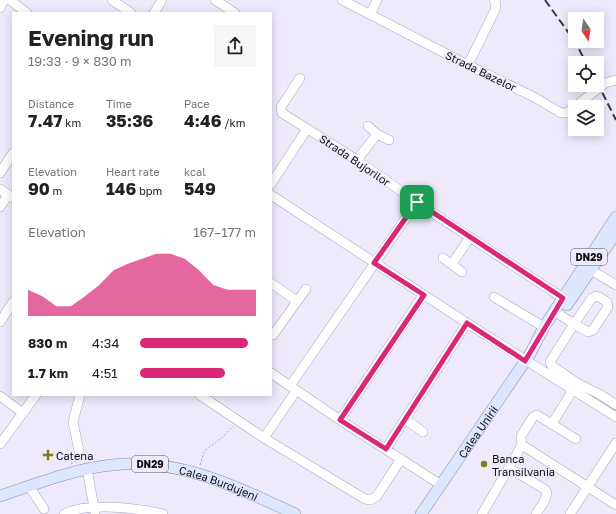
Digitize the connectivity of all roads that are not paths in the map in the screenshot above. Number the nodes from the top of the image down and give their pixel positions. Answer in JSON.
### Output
{"nodes":[{"id":1,"x":4,"y":0,"type":"edge"},
{"id":2,"x":10,"y":0,"type":"edge"},
{"id":3,"x":112,"y":0,"type":"edge"},
{"id":4,"x":162,"y":0,"type":"edge"},
{"id":5,"x":215,"y":0,"type":"edge"},
{"id":6,"x":342,"y":0,"type":"edge"},
{"id":7,"x":377,"y":0,"type":"edge"},
{"id":8,"x":494,"y":0,"type":"edge"},
{"id":9,"x":0,"y":8,"type":"edge"},
{"id":10,"x":26,"y":12,"type":"edge"},
{"id":11,"x":129,"y":12,"type":"edge"},
{"id":12,"x":155,"y":12,"type":"edge"},
{"id":13,"x":233,"y":12,"type":"edge"},
{"id":14,"x":370,"y":15,"type":"junction"},
{"id":15,"x":468,"y":65,"type":"junction"},
{"id":16,"x":300,"y":78,"type":"dead end"},
{"id":17,"x":616,"y":80,"type":"edge"},
{"id":18,"x":368,"y":126,"type":"dead end"},
{"id":19,"x":307,"y":129,"type":"junction"},
{"id":20,"x":377,"y":134,"type":"junction"},
{"id":21,"x":389,"y":140,"type":"dead end"},
{"id":22,"x":12,"y":155,"type":"edge"},
{"id":23,"x":357,"y":160,"type":"junction"},
{"id":24,"x":0,"y":173,"type":"edge"},
{"id":25,"x":272,"y":182,"type":"edge"},
{"id":26,"x":0,"y":189,"type":"edge"},
{"id":27,"x":11,"y":196,"type":"edge"},
{"id":28,"x":272,"y":196,"type":"edge"},
{"id":29,"x":417,"y":202,"type":"junction"},
{"id":30,"x":0,"y":207,"type":"edge"},
{"id":31,"x":615,"y":221,"type":"edge"},
{"id":32,"x":616,"y":233,"type":"edge"},
{"id":33,"x":470,"y":237,"type":"junction"},
{"id":34,"x":442,"y":258,"type":"dead end"},
{"id":35,"x":374,"y":263,"type":"junction"},
{"id":36,"x":452,"y":264,"type":"junction"},
{"id":37,"x":591,"y":270,"type":"junction"},
{"id":38,"x":462,"y":272,"type":"dead end"},
{"id":39,"x":272,"y":284,"type":"edge"},
{"id":40,"x":616,"y":285,"type":"edge"},
{"id":41,"x":306,"y":289,"type":"dead end"},
{"id":42,"x":424,"y":295,"type":"junction"},
{"id":43,"x":494,"y":297,"type":"dead end"},
{"id":44,"x":563,"y":298,"type":"junction"},
{"id":45,"x":297,"y":301,"type":"junction"},
{"id":46,"x":12,"y":304,"type":"edge"},
{"id":47,"x":560,"y":315,"type":"junction"},
{"id":48,"x":0,"y":322,"type":"edge"},
{"id":49,"x":467,"y":323,"type":"junction"},
{"id":50,"x":544,"y":327,"type":"junction"},
{"id":51,"x":273,"y":334,"type":"dead end"},
{"id":52,"x":533,"y":349,"type":"junction"},
{"id":53,"x":525,"y":361,"type":"junction"},
{"id":54,"x":272,"y":374,"type":"edge"},
{"id":55,"x":576,"y":387,"type":"junction"},
{"id":56,"x":293,"y":388,"type":"junction"},
{"id":57,"x":0,"y":396,"type":"edge"},
{"id":58,"x":35,"y":396,"type":"edge"},
{"id":59,"x":80,"y":396,"type":"edge"},
{"id":60,"x":201,"y":396,"type":"edge"},
{"id":61,"x":616,"y":405,"type":"edge"},
{"id":62,"x":23,"y":413,"type":"junction"},
{"id":63,"x":616,"y":417,"type":"edge"},
{"id":64,"x":405,"y":419,"type":"junction"},
{"id":65,"x":340,"y":420,"type":"junction"},
{"id":66,"x":552,"y":424,"type":"junction"},
{"id":67,"x":423,"y":432,"type":"dead end"},
{"id":68,"x":264,"y":438,"type":"junction"},
{"id":69,"x":576,"y":439,"type":"dead end"},
{"id":70,"x":616,"y":443,"type":"edge"},
{"id":71,"x":0,"y":444,"type":"edge"},
{"id":72,"x":522,"y":445,"type":"junction"},
{"id":73,"x":386,"y":449,"type":"junction"},
{"id":74,"x":79,"y":451,"type":"road end"},
{"id":75,"x":401,"y":459,"type":"junction"},
{"id":76,"x":509,"y":468,"type":"junction"},
{"id":77,"x":87,"y":469,"type":"junction"},
{"id":78,"x":441,"y":485,"type":"junction"},
{"id":79,"x":30,"y":486,"type":"junction"},
{"id":80,"x":588,"y":487,"type":"junction"},
{"id":81,"x":0,"y":496,"type":"edge"},
{"id":82,"x":616,"y":505,"type":"edge"},
{"id":83,"x":44,"y":509,"type":"dead end"},
{"id":84,"x":95,"y":511,"type":"edge"},
{"id":85,"x":64,"y":514,"type":"edge"},
{"id":86,"x":162,"y":514,"type":"edge"},
{"id":87,"x":295,"y":514,"type":"edge"},
{"id":88,"x":421,"y":514,"type":"edge"},
{"id":89,"x":482,"y":514,"type":"edge"},
{"id":90,"x":536,"y":514,"type":"edge"},
{"id":91,"x":570,"y":514,"type":"edge"}],
"edges":[{"from":1,"to":9,"type":"street"},
{"from":2,"to":10,"type":"street"},
{"from":3,"to":11,"type":"street"},
{"from":4,"to":12,"type":"street"},
{"from":5,"to":13,"type":"street"},
{"from":6,"to":14,"type":"street","name":"Strada Bazelor"},
{"from":7,"to":14,"type":"street"},
{"from":8,"to":15,"type":"street"},
{"from":14,"to":15,"type":"street","name":"Strada Bazelor"},
{"from":15,"to":17,"type":"street","name":"Strada Bazelor"},
{"from":16,"to":19,"type":"street","name":"Strada Bujorilor"},
{"from":18,"to":20,"type":"street"},
{"from":19,"to":23,"type":"street","name":"Strada Bujorilor"},
{"from":19,"to":25,"type":"street"},
{"from":20,"to":21,"type":"street"},
{"from":20,"to":23,"type":"street"},
{"from":22,"to":24,"type":"street"},
{"from":23,"to":29,"type":"street","name":"Strada Bujorilor"},
{"from":26,"to":27,"type":"street"},
{"from":27,"to":30,"type":"street"},
{"from":28,"to":35,"type":"street"},
{"from":29,"to":33,"type":"street","name":"Strada Bujorilor"},
{"from":29,"to":35,"type":"street"},
{"from":31,"to":44,"type":"main road","name":"Calea Unirii","number":"DN29"},
{"from":32,"to":37,"type":"main road","name":"Calea Unirii","number":"DN29"},
{"from":33,"to":36,"type":"street"},
{"from":33,"to":44,"type":"street","name":"Strada Bujorilor"},
{"from":34,"to":36,"type":"street"},
{"from":35,"to":42,"type":"street"},
{"from":35,"to":56,"type":"street"},
{"from":36,"to":38,"type":"street"},
{"from":37,"to":40,"type":"street"},
{"from":37,"to":47,"type":"main road","name":"Calea Unirii","number":"DN29"},
{"from":39,"to":45,"type":"street"},
{"from":41,"to":45,"type":"street"},
{"from":42,"to":49,"type":"street"},
{"from":42,"to":65,"type":"street"},
{"from":43,"to":50,"type":"street"},
{"from":44,"to":50,"type":"main road","name":"Calea Unirii","number":"DN29"},
{"from":45,"to":51,"type":"street"},
{"from":46,"to":48,"type":"street"},
{"from":47,"to":52,"type":"main road","name":"Calea Unirii","number":"DN29"},
{"from":47,"to":55,"type":"street"},
{"from":49,"to":53,"type":"street"},
{"from":49,"to":64,"type":"street"},
{"from":50,"to":52,"type":"main road","name":"Calea Unirii","number":"DN29"},
{"from":52,"to":53,"type":"main road","name":"Calea Unirii","number":"DN29"},
{"from":53,"to":55,"type":"street"},
{"from":53,"to":78,"type":"main road","name":"Calea Unirii","number":"DN29"},
{"from":54,"to":56,"type":"street"},
{"from":55,"to":61,"type":"street"},
{"from":55,"to":63,"type":"street"},
{"from":55,"to":66,"type":"street"},
{"from":56,"to":65,"type":"street"},
{"from":56,"to":68,"type":"street"},
{"from":57,"to":62,"type":"street"},
{"from":58,"to":62,"type":"street"},
{"from":59,"to":74,"type":"street"},
{"from":60,"to":68,"type":"street"},
{"from":62,"to":71,"type":"street"},
{"from":64,"to":67,"type":"street"},
{"from":64,"to":73,"type":"street"},
{"from":65,"to":73,"type":"street"},
{"from":66,"to":69,"type":"street"},
{"from":66,"to":72,"type":"street"},
{"from":68,"to":75,"type":"street"},
{"from":70,"to":80,"type":"street"},
{"from":72,"to":76,"type":"street"},
{"from":72,"to":80,"type":"street"},
{"from":73,"to":75,"type":"street"},
{"from":75,"to":78,"type":"street"},
{"from":76,"to":89,"type":"street"},
{"from":76,"to":90,"type":"street"},
{"from":77,"to":79,"type":"main road","name":"Calea Burdujeni","number":"DN29"},
{"from":77,"to":84,"type":"street"},
{"from":77,"to":87,"type":"main road","name":"Calea Burdujeni","number":"DN29"},
{"from":78,"to":88,"type":"main road","name":"Calea Unirii","number":"DN29"},
{"from":79,"to":81,"type":"main road","name":"Calea Burdujeni","number":"DN29"},
{"from":79,"to":83,"type":"street"},
{"from":80,"to":82,"type":"street"},
{"from":80,"to":91,"type":"street"},
{"from":84,"to":85,"type":"street"},
{"from":84,"to":86,"type":"street"}]}
